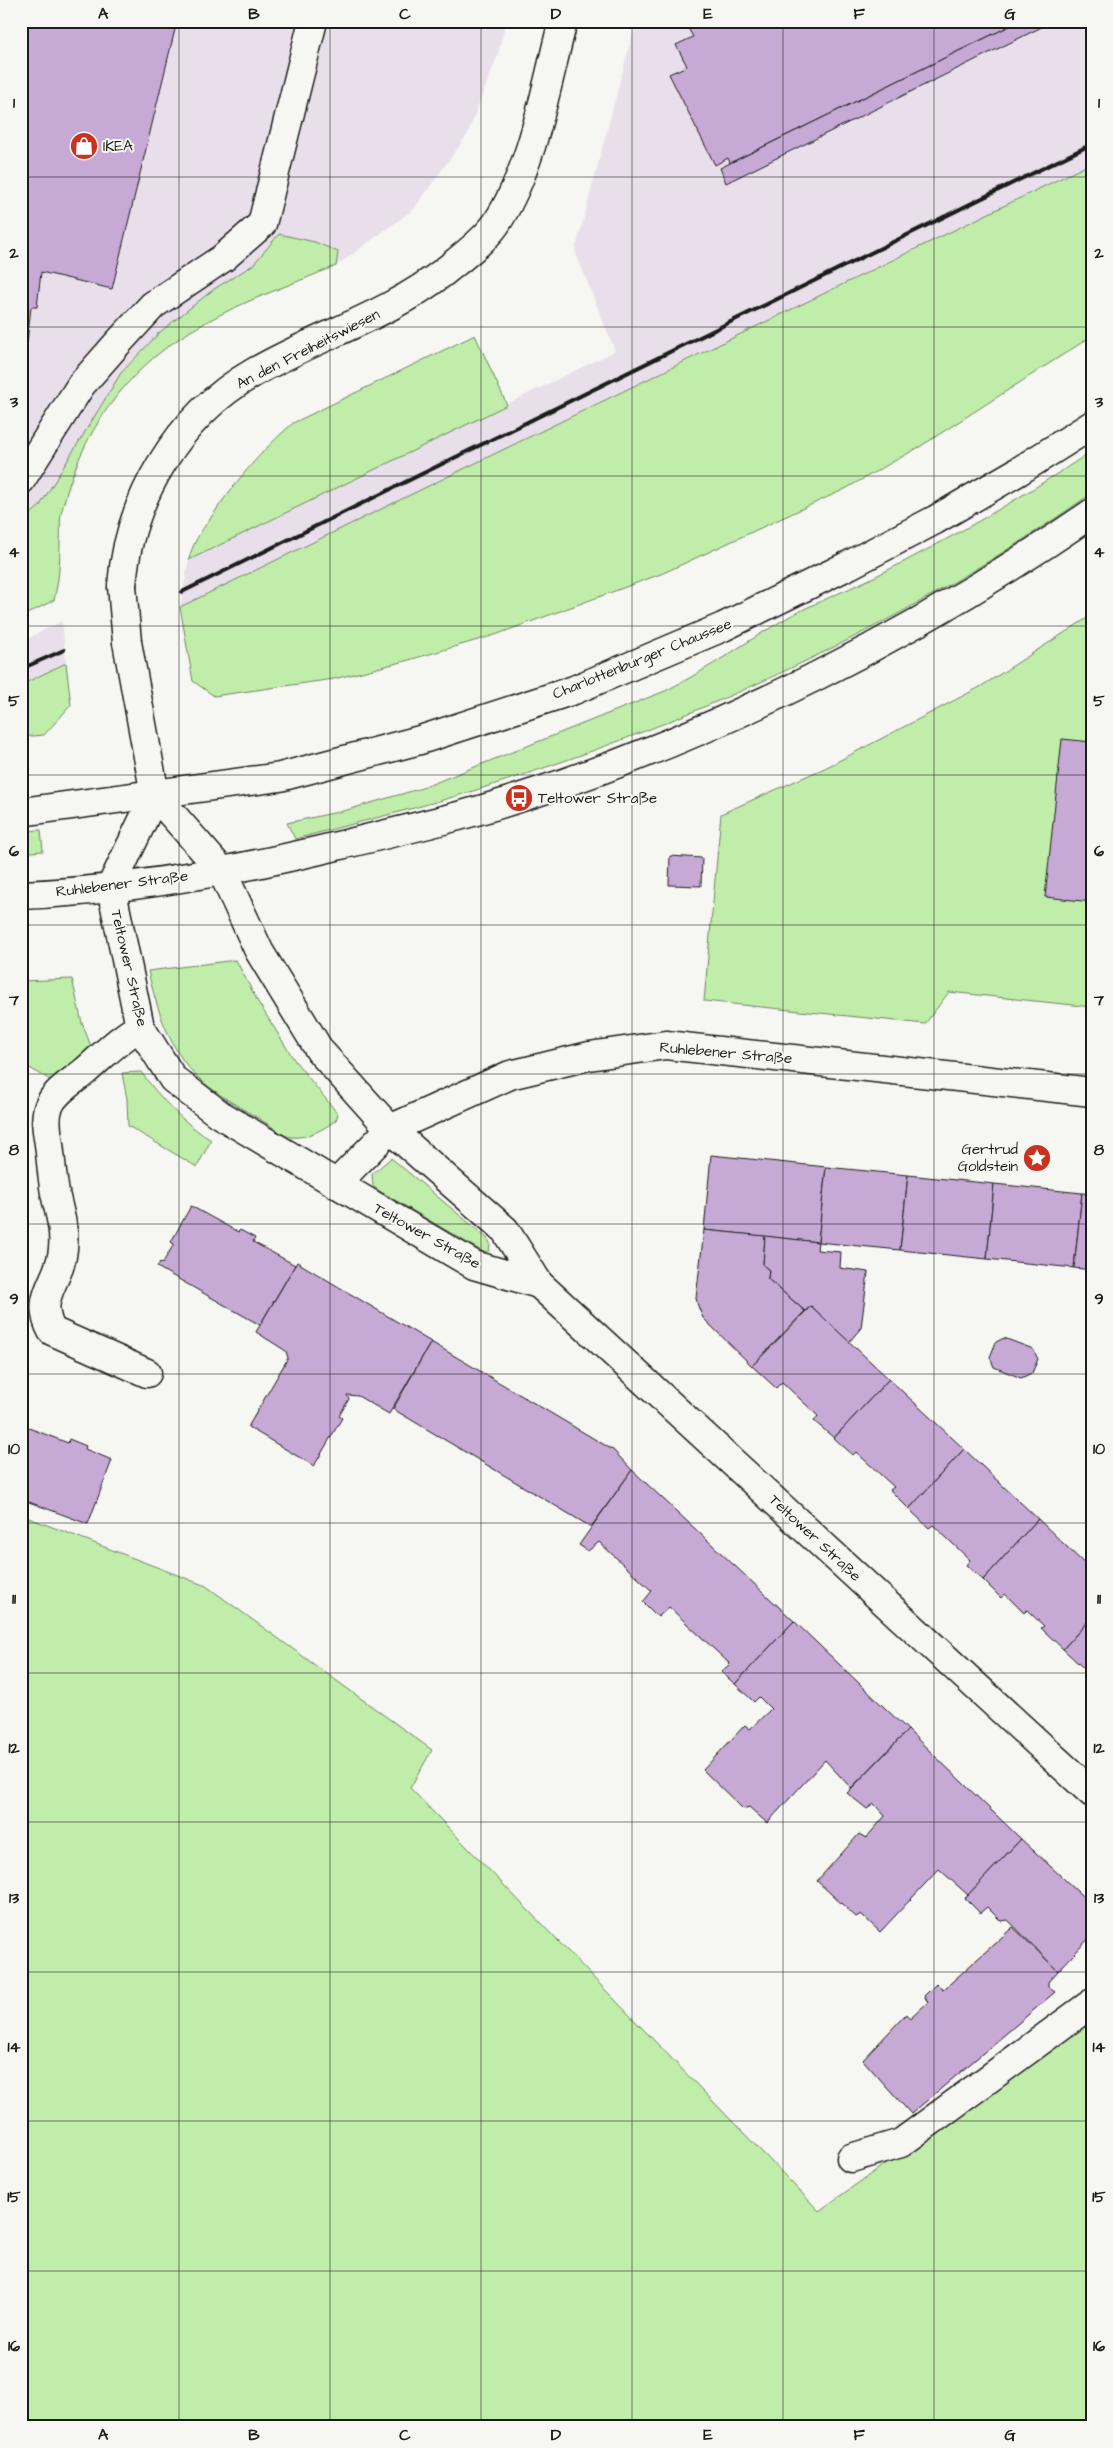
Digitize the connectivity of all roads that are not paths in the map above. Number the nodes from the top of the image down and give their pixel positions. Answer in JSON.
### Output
{"nodes":[{"id":1,"x":313,"y":21,"type":"edge"},
{"id":2,"x":562,"y":21,"type":"edge"},
{"id":3,"x":1092,"y":425,"type":"edge"},
{"id":4,"x":21,"y":480,"type":"edge"},
{"id":5,"x":1092,"y":513,"type":"edge"},
{"id":6,"x":155,"y":795,"type":"junction"},
{"id":7,"x":21,"y":812,"type":"edge"},
{"id":8,"x":222,"y":871,"type":"junction"},
{"id":9,"x":111,"y":887,"type":"junction"},
{"id":10,"x":21,"y":895,"type":"edge"},
{"id":11,"x":140,"y":1027,"type":"junction"},
{"id":12,"x":1092,"y":1092,"type":"edge"},
{"id":13,"x":390,"y":1129,"type":"junction"},
{"id":14,"x":336,"y":1184,"type":"junction"},
{"id":15,"x":538,"y":1284,"type":"junction"},
{"id":16,"x":147,"y":1373,"type":"dead end"},
{"id":17,"x":1092,"y":1793,"type":"edge"},
{"id":18,"x":1092,"y":2003,"type":"edge"},
{"id":19,"x":851,"y":2158,"type":"dead end"}],
"edges":[{"from":1,"to":4,"type":"street"},
{"from":2,"to":6,"type":"street","name":"An den Freiheitswiesen","bridge":true},
{"from":3,"to":6,"type":"street","name":"Charlottenburger Chaussee"},
{"from":5,"to":8,"type":"street"},
{"from":6,"to":7,"type":"street"},
{"from":6,"to":8,"type":"street","name":"Teltower Straße"},
{"from":6,"to":9,"type":"street"},
{"from":8,"to":9,"type":"street","name":"Ruhlebener Straße"},
{"from":8,"to":13,"type":"street","name":"Teltower Straße"},
{"from":9,"to":10,"type":"street","name":"Ruhlebener Straße"},
{"from":9,"to":11,"type":"street","name":"Teltower Straße"},
{"from":11,"to":14,"type":"street","name":"Teltower Straße"},
{"from":11,"to":16,"type":"street"},
{"from":12,"to":13,"type":"street","name":"Ruhlebener Straße"},
{"from":13,"to":14,"type":"street","name":"Ruhlebener Straße"},
{"from":13,"to":15,"type":"street","name":"Teltower Straße"},
{"from":14,"to":15,"type":"street","name":"Teltower Straße"},
{"from":15,"to":17,"type":"street","name":"Teltower Straße"},
{"from":18,"to":19,"type":"street"}]}
